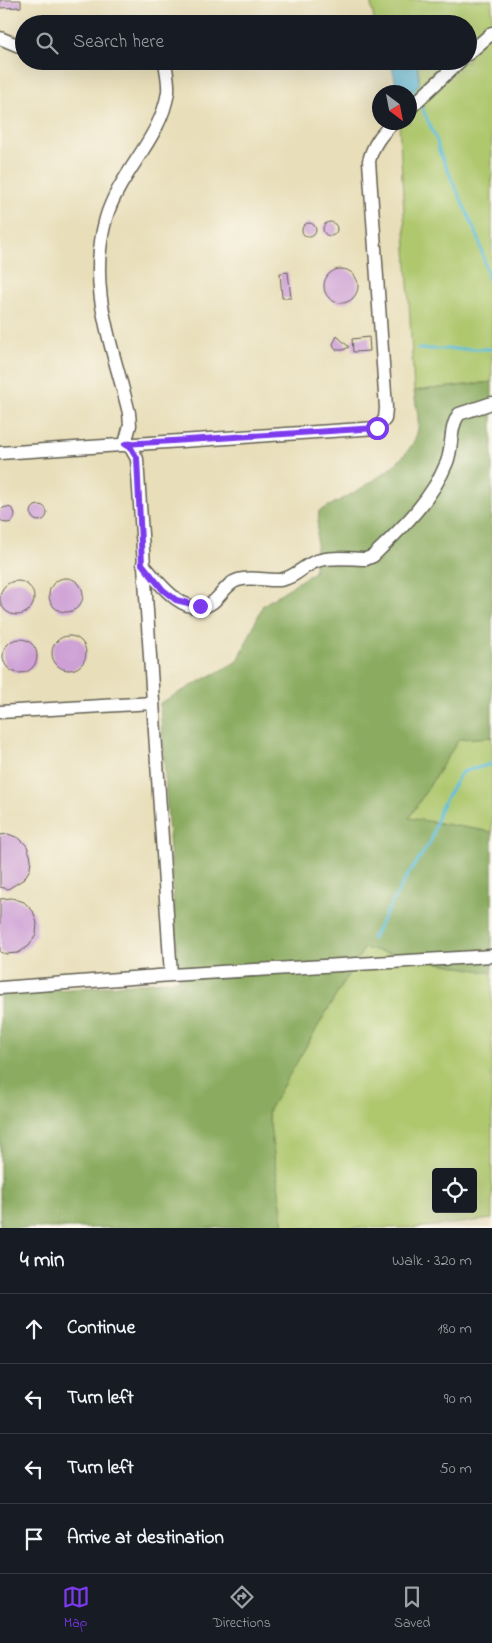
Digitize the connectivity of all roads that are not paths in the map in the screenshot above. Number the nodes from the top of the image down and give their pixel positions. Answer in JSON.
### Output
{"nodes":[{"id":1,"x":492,"y":33,"type":"edge"},
{"id":2,"x":0,"y":38,"type":"edge"},
{"id":3,"x":15,"y":44,"type":"edge"},
{"id":4,"x":477,"y":46,"type":"edge"},
{"id":5,"x":166,"y":70,"type":"edge"},
{"id":6,"x":450,"y":70,"type":"edge"},
{"id":7,"x":417,"y":101,"type":"edge"},
{"id":8,"x":385,"y":130,"type":"edge"},
{"id":9,"x":492,"y":403,"type":"edge"},
{"id":10,"x":125,"y":444,"type":"junction"},
{"id":11,"x":0,"y":453,"type":"edge"},
{"id":12,"x":142,"y":564,"type":"junction"},
{"id":13,"x":153,"y":703,"type":"junction"},
{"id":14,"x":0,"y":712,"type":"edge"},
{"id":15,"x":492,"y":956,"type":"edge"},
{"id":16,"x":171,"y":975,"type":"junction"},
{"id":17,"x":0,"y":988,"type":"edge"}],
"edges":[{"from":1,"to":4,"type":"lane"},
{"from":2,"to":3,"type":"lane"},
{"from":5,"to":10,"type":"lane"},
{"from":6,"to":7,"type":"lane"},
{"from":8,"to":10,"type":"lane"},
{"from":9,"to":12,"type":"lane"},
{"from":10,"to":11,"type":"lane"},
{"from":10,"to":12,"type":"lane"},
{"from":12,"to":13,"type":"lane"},
{"from":13,"to":14,"type":"lane"},
{"from":13,"to":16,"type":"lane"},
{"from":15,"to":16,"type":"lane"},
{"from":16,"to":17,"type":"lane"}]}
